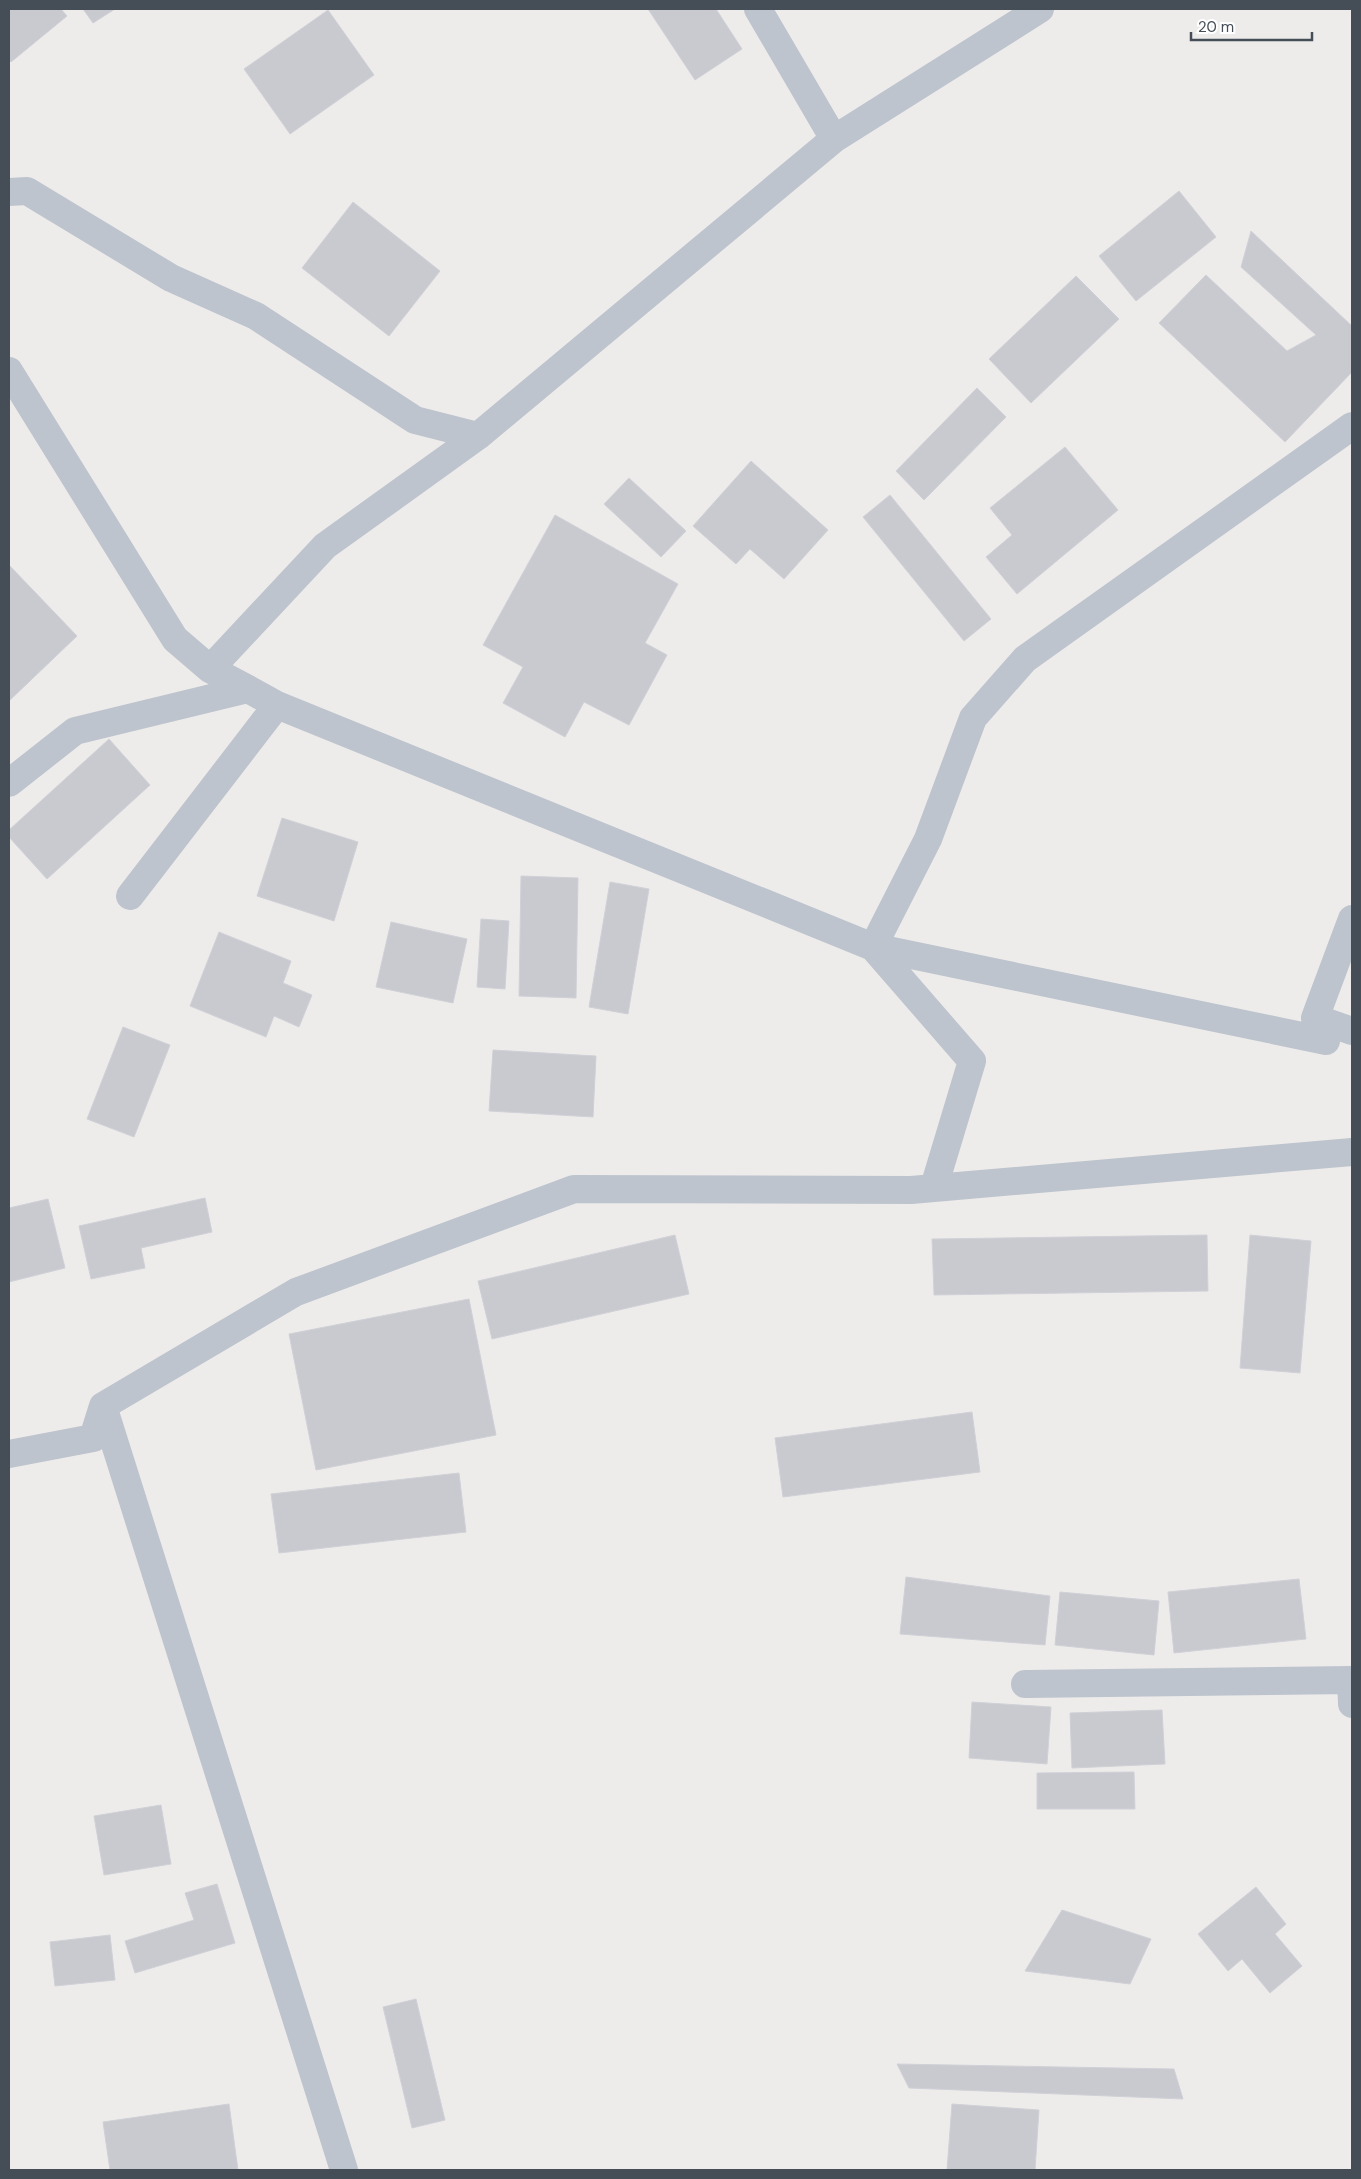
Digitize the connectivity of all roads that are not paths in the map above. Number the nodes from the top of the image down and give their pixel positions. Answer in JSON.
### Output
{"nodes":[{"id":1,"x":758,"y":9,"type":"edge"},
{"id":2,"x":1040,"y":9,"type":"edge"},
{"id":3,"x":834,"y":139,"type":"junction"},
{"id":4,"x":9,"y":192,"type":"edge"},
{"id":5,"x":9,"y":372,"type":"edge"},
{"id":6,"x":1352,"y":426,"type":"edge"},
{"id":7,"x":478,"y":436,"type":"junction"},
{"id":8,"x":210,"y":669,"type":"junction"},
{"id":9,"x":248,"y":689,"type":"junction"},
{"id":10,"x":277,"y":704,"type":"junction"},
{"id":11,"x":9,"y":783,"type":"edge"},
{"id":12,"x":130,"y":896,"type":"dead end"},
{"id":13,"x":1352,"y":919,"type":"edge"},
{"id":14,"x":873,"y":946,"type":"junction"},
{"id":15,"x":1315,"y":1018,"type":"junction"},
{"id":16,"x":1352,"y":1031,"type":"edge"},
{"id":17,"x":1352,"y":1152,"type":"edge"},
{"id":18,"x":934,"y":1187,"type":"junction"},
{"id":19,"x":103,"y":1406,"type":"junction"},
{"id":20,"x":9,"y":1454,"type":"edge"},
{"id":21,"x":1025,"y":1684,"type":"dead end"},
{"id":22,"x":1352,"y":1688,"type":"edge"},
{"id":23,"x":344,"y":2170,"type":"edge"}],
"edges":[{"from":1,"to":3,"type":"street"},
{"from":2,"to":3,"type":"street"},
{"from":3,"to":7,"type":"street"},
{"from":4,"to":7,"type":"street"},
{"from":5,"to":8,"type":"street"},
{"from":6,"to":14,"type":"street"},
{"from":7,"to":8,"type":"street"},
{"from":8,"to":9,"type":"street"},
{"from":9,"to":10,"type":"street"},
{"from":9,"to":11,"type":"street"},
{"from":10,"to":12,"type":"street"},
{"from":10,"to":14,"type":"street"},
{"from":13,"to":15,"type":"street"},
{"from":14,"to":15,"type":"street"},
{"from":14,"to":18,"type":"street"},
{"from":15,"to":16,"type":"street"},
{"from":17,"to":18,"type":"street"},
{"from":18,"to":19,"type":"street"},
{"from":19,"to":20,"type":"street"},
{"from":19,"to":23,"type":"street"},
{"from":21,"to":22,"type":"street"}]}
